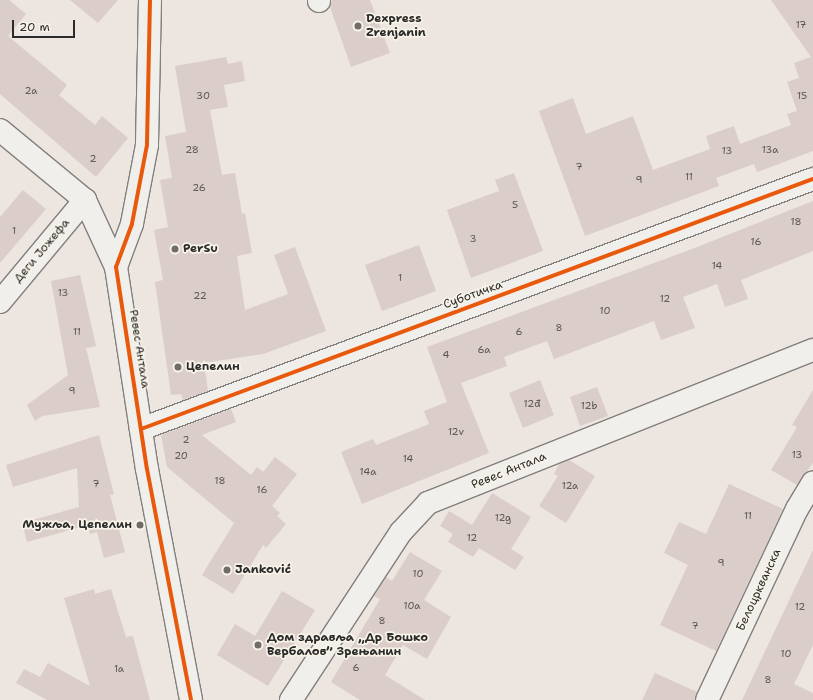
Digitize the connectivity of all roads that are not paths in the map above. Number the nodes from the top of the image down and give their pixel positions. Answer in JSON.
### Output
{"nodes":[{"id":1,"x":150,"y":0,"type":"edge"},
{"id":2,"x":0,"y":130,"type":"edge"},
{"id":3,"x":813,"y":179,"type":"edge"},
{"id":4,"x":85,"y":200,"type":"junction"},
{"id":5,"x":116,"y":267,"type":"junction"},
{"id":6,"x":0,"y":302,"type":"edge"},
{"id":7,"x":813,"y":350,"type":"edge"},
{"id":8,"x":141,"y":429,"type":"junction"},
{"id":9,"x":813,"y":482,"type":"edge"},
{"id":10,"x":191,"y":700,"type":"edge"},
{"id":11,"x":291,"y":700,"type":"edge"},
{"id":12,"x":707,"y":700,"type":"edge"}],
"edges":[{"from":1,"to":5,"type":"street","name":"Ревес Антала"},
{"from":2,"to":4,"type":"street"},
{"from":3,"to":8,"type":"street","name":"Суботичка"},
{"from":4,"to":5,"type":"street"},
{"from":4,"to":6,"type":"street","name":"Деги Јожефа"},
{"from":5,"to":8,"type":"street","name":"Ревес Антала"},
{"from":7,"to":11,"type":"street","name":"Ревес Антала"},
{"from":8,"to":10,"type":"street","name":"Ревес Антала"},
{"from":9,"to":12,"type":"street","name":"Белоцркванска"}]}
